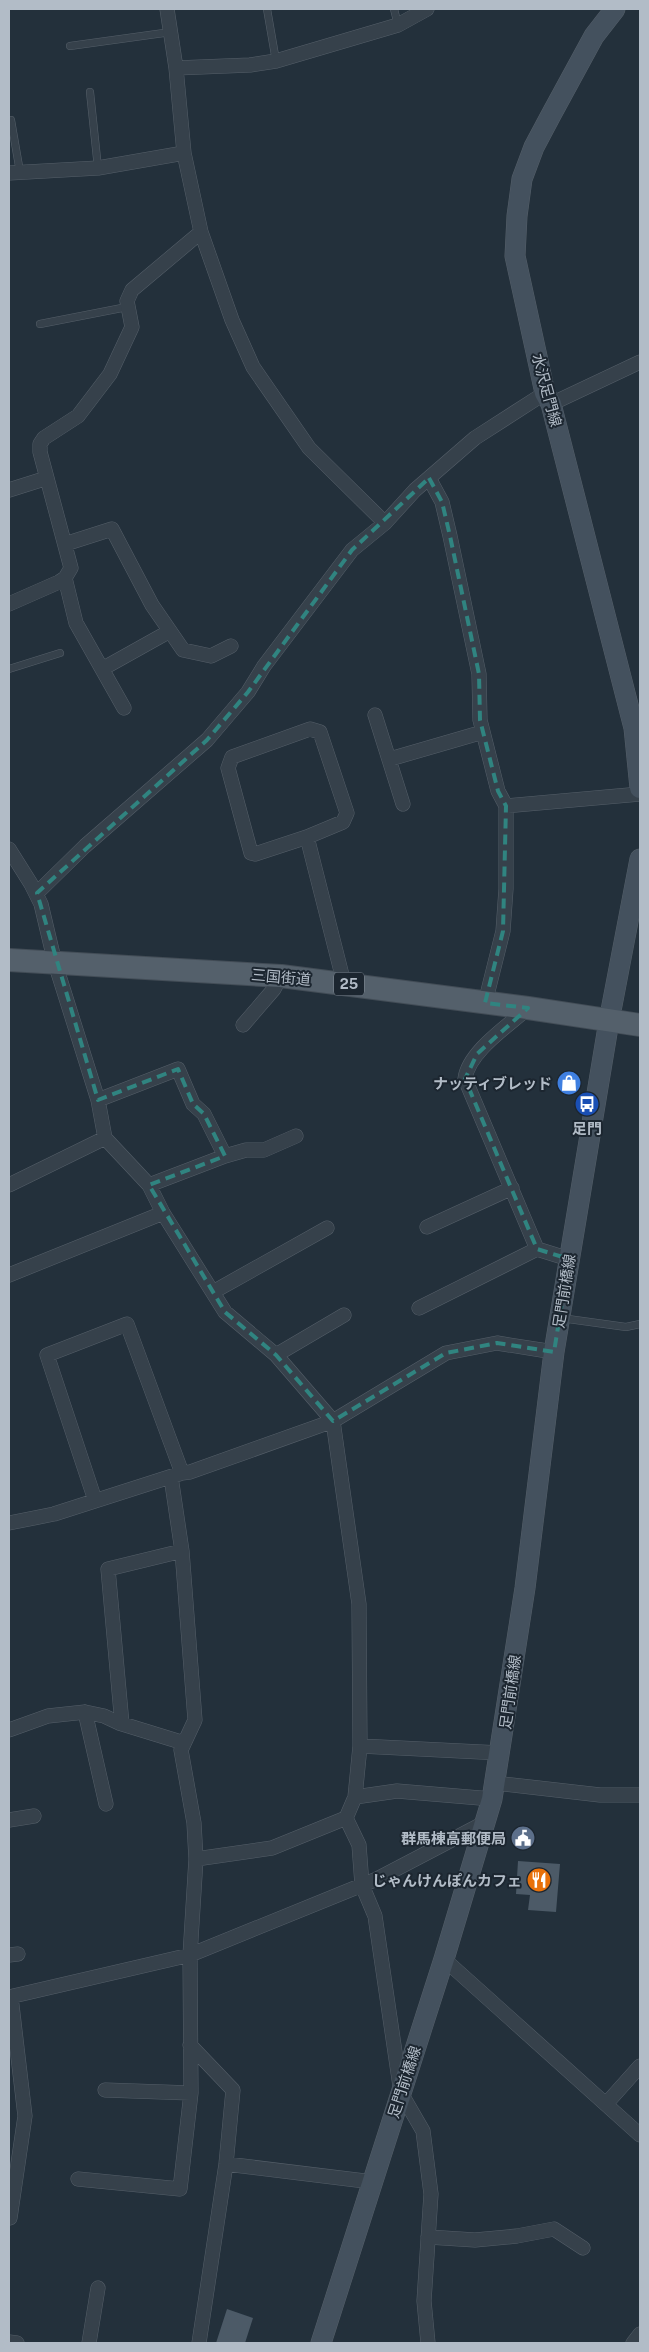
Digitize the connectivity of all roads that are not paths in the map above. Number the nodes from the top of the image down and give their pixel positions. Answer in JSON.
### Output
{"nodes":[{"id":1,"x":167,"y":9,"type":"edge"},
{"id":2,"x":267,"y":9,"type":"edge"},
{"id":3,"x":394,"y":9,"type":"edge"},
{"id":4,"x":427,"y":9,"type":"edge"},
{"id":5,"x":615,"y":9,"type":"edge"},
{"id":6,"x":398,"y":25,"type":"junction"},
{"id":7,"x":171,"y":32,"type":"junction"},
{"id":8,"x":70,"y":46,"type":"dead end"},
{"id":9,"x":276,"y":61,"type":"junction"},
{"id":10,"x":176,"y":68,"type":"junction"},
{"id":11,"x":90,"y":92,"type":"dead end"},
{"id":12,"x":11,"y":120,"type":"dead end"},
{"id":13,"x":184,"y":153,"type":"junction"},
{"id":14,"x":98,"y":168,"type":"junction"},
{"id":15,"x":15,"y":172,"type":"edge"},
{"id":16,"x":201,"y":232,"type":"junction"},
{"id":17,"x":127,"y":307,"type":"junction"},
{"id":18,"x":40,"y":324,"type":"dead end"},
{"id":19,"x":640,"y":362,"type":"edge"},
{"id":20,"x":548,"y":398,"type":"junction"},
{"id":21,"x":47,"y":478,"type":"junction"},
{"id":22,"x":429,"y":478,"type":"junction"},
{"id":23,"x":9,"y":490,"type":"edge"},
{"id":24,"x":385,"y":523,"type":"junction"},
{"id":25,"x":65,"y":544,"type":"junction"},
{"id":26,"x":64,"y":578,"type":"junction"},
{"id":27,"x":9,"y":604,"type":"edge"},
{"id":28,"x":170,"y":631,"type":"junction"},
{"id":29,"x":231,"y":646,"type":"dead end"},
{"id":30,"x":60,"y":652,"type":"dead end"},
{"id":31,"x":9,"y":669,"type":"edge"},
{"id":32,"x":102,"y":669,"type":"junction"},
{"id":33,"x":124,"y":708,"type":"dead end"},
{"id":34,"x":375,"y":715,"type":"dead end"},
{"id":35,"x":637,"y":726,"type":"edge"},
{"id":36,"x":483,"y":732,"type":"junction"},
{"id":37,"x":390,"y":759,"type":"junction"},
{"id":38,"x":640,"y":788,"type":"edge"},
{"id":39,"x":640,"y":794,"type":"edge"},
{"id":40,"x":403,"y":804,"type":"dead end"},
{"id":41,"x":506,"y":806,"type":"junction"},
{"id":42,"x":306,"y":838,"type":"junction"},
{"id":43,"x":9,"y":849,"type":"edge"},
{"id":44,"x":640,"y":859,"type":"edge"},
{"id":45,"x":37,"y":893,"type":"junction"},
{"id":46,"x":634,"y":924,"type":"edge"},
{"id":47,"x":9,"y":960,"type":"edge"},
{"id":48,"x":55,"y":963,"type":"junction"},
{"id":49,"x":281,"y":976,"type":"junction"},
{"id":50,"x":344,"y":983,"type":"junction"},
{"id":51,"x":486,"y":1003,"type":"junction"},
{"id":52,"x":528,"y":1008,"type":"junction"},
{"id":53,"x":609,"y":1021,"type":"junction"},
{"id":54,"x":243,"y":1025,"type":"dead end"},
{"id":55,"x":640,"y":1025,"type":"edge"},
{"id":56,"x":98,"y":1100,"type":"junction"},
{"id":57,"x":296,"y":1136,"type":"dead end"},
{"id":58,"x":105,"y":1138,"type":"junction"},
{"id":59,"x":225,"y":1156,"type":"junction"},
{"id":60,"x":9,"y":1185,"type":"edge"},
{"id":61,"x":149,"y":1186,"type":"junction"},
{"id":62,"x":512,"y":1188,"type":"junction"},
{"id":63,"x":163,"y":1213,"type":"junction"},
{"id":64,"x":428,"y":1226,"type":"dead end"},
{"id":65,"x":326,"y":1228,"type":"dead end"},
{"id":66,"x":537,"y":1248,"type":"junction"},
{"id":67,"x":569,"y":1259,"type":"junction"},
{"id":68,"x":9,"y":1275,"type":"edge"},
{"id":69,"x":213,"y":1292,"type":"junction"},
{"id":70,"x":419,"y":1308,"type":"dead end"},
{"id":71,"x":344,"y":1315,"type":"dead end"},
{"id":72,"x":560,"y":1318,"type":"junction"},
{"id":73,"x":640,"y":1324,"type":"edge"},
{"id":74,"x":554,"y":1352,"type":"junction"},
{"id":75,"x":276,"y":1355,"type":"junction"},
{"id":76,"x":333,"y":1421,"type":"junction"},
{"id":77,"x":176,"y":1475,"type":"junction"},
{"id":78,"x":95,"y":1500,"type":"junction"},
{"id":79,"x":9,"y":1523,"type":"edge"},
{"id":80,"x":182,"y":1551,"type":"junction"},
{"id":81,"x":85,"y":1712,"type":"junction"},
{"id":82,"x":122,"y":1724,"type":"junction"},
{"id":83,"x":9,"y":1730,"type":"edge"},
{"id":84,"x":184,"y":1744,"type":"junction"},
{"id":85,"x":360,"y":1746,"type":"junction"},
{"id":86,"x":500,"y":1753,"type":"junction"},
{"id":87,"x":494,"y":1791,"type":"junction"},
{"id":88,"x":640,"y":1795,"type":"edge"},
{"id":89,"x":354,"y":1797,"type":"junction"},
{"id":90,"x":106,"y":1804,"type":"dead end"},
{"id":91,"x":34,"y":1816,"type":"dead end"},
{"id":92,"x":346,"y":1818,"type":"junction"},
{"id":93,"x":9,"y":1820,"type":"edge"},
{"id":94,"x":486,"y":1822,"type":"junction"},
{"id":95,"x":196,"y":1859,"type":"junction"},
{"id":96,"x":362,"y":1885,"type":"junction"},
{"id":97,"x":190,"y":1955,"type":"junction"},
{"id":98,"x":444,"y":1960,"type":"junction"},
{"id":99,"x":10,"y":1997,"type":"edge"},
{"id":100,"x":190,"y":2045,"type":"junction"},
{"id":101,"x":640,"y":2066,"type":"edge"},
{"id":102,"x":105,"y":2090,"type":"dead end"},
{"id":103,"x":191,"y":2093,"type":"junction"},
{"id":104,"x":401,"y":2093,"type":"junction"},
{"id":105,"x":606,"y":2104,"type":"junction"},
{"id":106,"x":640,"y":2135,"type":"edge"},
{"id":107,"x":226,"y":2164,"type":"junction"},
{"id":108,"x":78,"y":2179,"type":"dead end"},
{"id":109,"x":373,"y":2182,"type":"junction"},
{"id":110,"x":10,"y":2218,"type":"edge"},
{"id":111,"x":428,"y":2237,"type":"junction"},
{"id":112,"x":583,"y":2248,"type":"dead end"},
{"id":113,"x":98,"y":2288,"type":"dead end"},
{"id":114,"x":640,"y":2334,"type":"edge"},
{"id":115,"x":9,"y":2342,"type":"edge"},
{"id":116,"x":17,"y":2343,"type":"edge"},
{"id":117,"x":89,"y":2343,"type":"edge"},
{"id":118,"x":199,"y":2343,"type":"edge"},
{"id":119,"x":321,"y":2343,"type":"edge"},
{"id":120,"x":428,"y":2343,"type":"edge"},
{"id":121,"x":633,"y":2343,"type":"edge"}],
"edges":[{"from":1,"to":7,"type":"street"},
{"from":2,"to":9,"type":"lane"},
{"from":3,"to":6,"type":"lane"},
{"from":4,"to":6,"type":"street"},
{"from":5,"to":20,"type":"main road","name":"水沢足門線"},
{"from":6,"to":9,"type":"street"},
{"from":7,"to":8,"type":"lane"},
{"from":7,"to":10,"type":"street"},
{"from":9,"to":10,"type":"street"},
{"from":10,"to":13,"type":"street"},
{"from":11,"to":14,"type":"lane"},
{"from":12,"to":15,"type":"lane"},
{"from":13,"to":14,"type":"street"},
{"from":13,"to":16,"type":"street"},
{"from":14,"to":15,"type":"street"},
{"from":16,"to":17,"type":"street"},
{"from":16,"to":24,"type":"street"},
{"from":17,"to":18,"type":"lane"},
{"from":17,"to":21,"type":"street"},
{"from":19,"to":20,"type":"street"},
{"from":20,"to":22,"type":"street"},
{"from":20,"to":35,"type":"main road","name":"水沢足門線"},
{"from":21,"to":23,"type":"street"},
{"from":21,"to":25,"type":"street"},
{"from":22,"to":24,"type":"street"},
{"from":22,"to":36,"type":"street"},
{"from":24,"to":45,"type":"street"},
{"from":25,"to":26,"type":"street"},
{"from":25,"to":28,"type":"street"},
{"from":26,"to":27,"type":"street"},
{"from":26,"to":32,"type":"street"},
{"from":28,"to":29,"type":"street"},
{"from":28,"to":32,"type":"street"},
{"from":30,"to":31,"type":"lane"},
{"from":32,"to":33,"type":"street"},
{"from":34,"to":37,"type":"street"},
{"from":35,"to":38,"type":"main road","name":"水沢足門線"},
{"from":36,"to":37,"type":"street"},
{"from":36,"to":41,"type":"street"},
{"from":37,"to":40,"type":"street"},
{"from":39,"to":41,"type":"street"},
{"from":41,"to":51,"type":"street"},
{"from":42,"to":42,"type":"street"},
{"from":42,"to":50,"type":"street"},
{"from":43,"to":45,"type":"street"},
{"from":44,"to":46,"type":"main road"},
{"from":45,"to":48,"type":"street"},
{"from":46,"to":53,"type":"main road"},
{"from":47,"to":48,"type":"main road","name":"三国街道","number":"25"},
{"from":48,"to":49,"type":"main road","name":"三国街道","number":"25"},
{"from":48,"to":56,"type":"street"},
{"from":49,"to":50,"type":"main road","name":"三国街道","number":"25"},
{"from":49,"to":54,"type":"street"},
{"from":50,"to":51,"type":"main road","name":"三国街道","number":"25"},
{"from":51,"to":52,"type":"main road","name":"三国街道","number":"25"},
{"from":52,"to":53,"type":"main road","name":"三国街道","number":"25"},
{"from":52,"to":62,"type":"street"},
{"from":53,"to":55,"type":"main road","name":"三国街道","number":"25"},
{"from":53,"to":67,"type":"main road","name":"足門前橋線"},
{"from":56,"to":58,"type":"street"},
{"from":56,"to":59,"type":"street"},
{"from":57,"to":59,"type":"street"},
{"from":58,"to":60,"type":"street"},
{"from":58,"to":61,"type":"street"},
{"from":59,"to":61,"type":"street"},
{"from":61,"to":63,"type":"street"},
{"from":62,"to":64,"type":"street"},
{"from":62,"to":66,"type":"street"},
{"from":63,"to":68,"type":"street"},
{"from":63,"to":69,"type":"street"},
{"from":65,"to":69,"type":"street"},
{"from":66,"to":67,"type":"street"},
{"from":66,"to":70,"type":"street"},
{"from":67,"to":72,"type":"main road","name":"足門前橋線"},
{"from":69,"to":75,"type":"street"},
{"from":71,"to":75,"type":"street"},
{"from":72,"to":73,"type":"lane"},
{"from":72,"to":74,"type":"main road","name":"足門前橋線"},
{"from":74,"to":76,"type":"street"},
{"from":74,"to":86,"type":"main road","name":"足門前橋線"},
{"from":75,"to":76,"type":"street"},
{"from":76,"to":77,"type":"street"},
{"from":76,"to":85,"type":"street"},
{"from":77,"to":78,"type":"street"},
{"from":77,"to":78,"type":"street"},
{"from":77,"to":80,"type":"street"},
{"from":78,"to":79,"type":"street"},
{"from":80,"to":82,"type":"street"},
{"from":80,"to":84,"type":"street"},
{"from":81,"to":82,"type":"street"},
{"from":81,"to":83,"type":"street"},
{"from":81,"to":90,"type":"street"},
{"from":82,"to":84,"type":"street"},
{"from":84,"to":95,"type":"street"},
{"from":85,"to":86,"type":"street"},
{"from":85,"to":89,"type":"street"},
{"from":86,"to":87,"type":"main road","name":"足門前橋線"},
{"from":87,"to":88,"type":"street"},
{"from":87,"to":89,"type":"street"},
{"from":87,"to":94,"type":"main road","name":"足門前橋線"},
{"from":89,"to":92,"type":"street"},
{"from":91,"to":93,"type":"street"},
{"from":92,"to":95,"type":"street"},
{"from":92,"to":96,"type":"street"},
{"from":94,"to":96,"type":"street"},
{"from":94,"to":98,"type":"main road","name":"足門前橋線"},
{"from":95,"to":97,"type":"street"},
{"from":96,"to":97,"type":"street"},
{"from":96,"to":104,"type":"street"},
{"from":97,"to":99,"type":"street"},
{"from":97,"to":100,"type":"street"},
{"from":98,"to":104,"type":"main road","name":"足門前橋線"},
{"from":98,"to":105,"type":"street"},
{"from":99,"to":110,"type":"street"},
{"from":100,"to":103,"type":"street"},
{"from":100,"to":107,"type":"street"},
{"from":101,"to":105,"type":"street"},
{"from":102,"to":103,"type":"street"},
{"from":103,"to":108,"type":"street"},
{"from":104,"to":109,"type":"main road","name":"足門前橋線"},
{"from":104,"to":111,"type":"street"},
{"from":105,"to":106,"type":"street"},
{"from":107,"to":109,"type":"street"},
{"from":107,"to":118,"type":"street"},
{"from":109,"to":119,"type":"main road","name":"足門前橋線"},
{"from":111,"to":112,"type":"street"},
{"from":111,"to":120,"type":"street"},
{"from":113,"to":117,"type":"street"},
{"from":114,"to":121,"type":"street"},
{"from":115,"to":116,"type":"street"}]}
